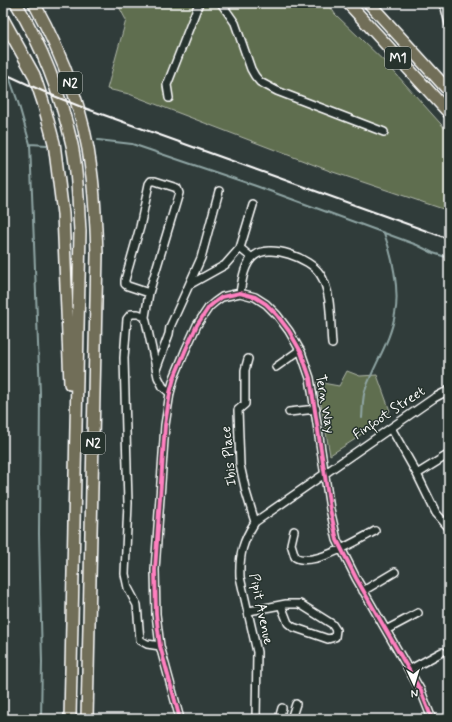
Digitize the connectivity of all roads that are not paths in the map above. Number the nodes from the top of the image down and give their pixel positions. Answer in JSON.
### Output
{"nodes":[{"id":1,"x":16,"y":3,"type":"edge"},
{"id":2,"x":34,"y":3,"type":"edge"},
{"id":3,"x":41,"y":3,"type":"edge"},
{"id":4,"x":199,"y":3,"type":"edge"},
{"id":5,"x":221,"y":3,"type":"edge"},
{"id":6,"x":348,"y":3,"type":"edge"},
{"id":7,"x":369,"y":3,"type":"edge"},
{"id":8,"x":444,"y":3,"type":"edge"},
{"id":9,"x":3,"y":19,"type":"edge"},
{"id":10,"x":449,"y":24,"type":"edge"},
{"id":11,"x":449,"y":91,"type":"edge"},
{"id":12,"x":169,"y":98,"type":"dead end"},
{"id":13,"x":449,"y":113,"type":"edge"},
{"id":14,"x":384,"y":132,"type":"dead end"},
{"id":15,"x":91,"y":168,"type":"junction"},
{"id":16,"x":219,"y":191,"type":"dead end"},
{"id":17,"x":253,"y":205,"type":"dead end"},
{"id":18,"x":240,"y":248,"type":"junction"},
{"id":19,"x":252,"y":258,"type":"junction"},
{"id":20,"x":190,"y":285,"type":"junction"},
{"id":21,"x":149,"y":293,"type":"junction"},
{"id":22,"x":240,"y":293,"type":"junction"},
{"id":23,"x":145,"y":317,"type":"junction"},
{"id":24,"x":332,"y":344,"type":"dead end"},
{"id":25,"x":300,"y":350,"type":"junction"},
{"id":26,"x":248,"y":359,"type":"dead end"},
{"id":27,"x":276,"y":367,"type":"dead end"},
{"id":28,"x":156,"y":369,"type":"junction"},
{"id":29,"x":449,"y":390,"type":"edge"},
{"id":30,"x":170,"y":393,"type":"junction"},
{"id":31,"x":316,"y":410,"type":"junction"},
{"id":32,"x":290,"y":412,"type":"dead end"},
{"id":33,"x":391,"y":428,"type":"junction"},
{"id":34,"x":446,"y":456,"type":"dead end"},
{"id":35,"x":325,"y":472,"type":"junction"},
{"id":36,"x":417,"y":474,"type":"junction"},
{"id":37,"x":75,"y":500,"type":"junction"},
{"id":38,"x":255,"y":522,"type":"junction"},
{"id":39,"x":449,"y":528,"type":"edge"},
{"id":40,"x":294,"y":531,"type":"dead end"},
{"id":41,"x":375,"y":531,"type":"dead end"},
{"id":42,"x":341,"y":549,"type":"junction"},
{"id":43,"x":395,"y":572,"type":"dead end"},
{"id":44,"x":363,"y":591,"type":"junction"},
{"id":45,"x":281,"y":605,"type":"junction"},
{"id":46,"x":248,"y":611,"type":"junction"},
{"id":47,"x":418,"y":612,"type":"dead end"},
{"id":48,"x":386,"y":630,"type":"junction"},
{"id":49,"x":160,"y":646,"type":"junction"},
{"id":50,"x":442,"y":652,"type":"dead end"},
{"id":51,"x":409,"y":670,"type":"junction"},
{"id":52,"x":296,"y":704,"type":"dead end"},
{"id":53,"x":282,"y":708,"type":"dead end"},
{"id":54,"x":70,"y":719,"type":"edge"},
{"id":55,"x":87,"y":719,"type":"edge"},
{"id":56,"x":180,"y":719,"type":"edge"},
{"id":57,"x":256,"y":719,"type":"edge"},
{"id":58,"x":279,"y":719,"type":"edge"},
{"id":59,"x":291,"y":719,"type":"edge"},
{"id":60,"x":432,"y":719,"type":"edge"}],
"edges":[{"from":1,"to":37,"type":"highway","number":"N2"},
{"from":2,"to":15,"type":"highway","number":"N2"},
{"from":3,"to":15,"type":"highway"},
{"from":4,"to":12,"type":"street"},
{"from":5,"to":14,"type":"street"},
{"from":6,"to":13,"type":"highway","number":"M1"},
{"from":7,"to":11,"type":"highway","number":"M1"},
{"from":8,"to":10,"type":"street"},
{"from":9,"to":37,"type":"highway"},
{"from":15,"to":55,"type":"highway","number":"N2"},
{"from":16,"to":20,"type":"street"},
{"from":17,"to":18,"type":"street"},
{"from":18,"to":19,"type":"street"},
{"from":18,"to":20,"type":"street"},
{"from":19,"to":22,"type":"street"},
{"from":19,"to":24,"type":"street"},
{"from":20,"to":28,"type":"street"},
{"from":21,"to":21,"type":"street"},
{"from":21,"to":23,"type":"street"},
{"from":22,"to":25,"type":"street","name":"Tern Way"},
{"from":22,"to":30,"type":"street"},
{"from":23,"to":28,"type":"street"},
{"from":23,"to":49,"type":"street"},
{"from":25,"to":27,"type":"street"},
{"from":25,"to":31,"type":"street","name":"Tern Way"},
{"from":26,"to":38,"type":"street","name":"Ibis Place"},
{"from":28,"to":30,"type":"street"},
{"from":29,"to":33,"type":"street","name":"Finfoot Street"},
{"from":30,"to":49,"type":"street"},
{"from":31,"to":32,"type":"street"},
{"from":31,"to":35,"type":"street","name":"Tern Way"},
{"from":33,"to":35,"type":"street","name":"Finfoot Street"},
{"from":33,"to":36,"type":"street"},
{"from":34,"to":36,"type":"street"},
{"from":35,"to":38,"type":"street","name":"Pipit Avenue"},
{"from":35,"to":42,"type":"street","name":"Tern Way"},
{"from":36,"to":39,"type":"street"},
{"from":37,"to":54,"type":"highway","number":"N2"},
{"from":38,"to":46,"type":"street","name":"Pipit Avenue"},
{"from":40,"to":42,"type":"street"},
{"from":41,"to":42,"type":"street"},
{"from":42,"to":44,"type":"street","name":"Tern Way"},
{"from":43,"to":44,"type":"street"},
{"from":44,"to":48,"type":"street","name":"Tern Way"},
{"from":45,"to":45,"type":"street"},
{"from":45,"to":46,"type":"street"},
{"from":46,"to":57,"type":"street","name":"Pipit Avenue"},
{"from":47,"to":48,"type":"street"},
{"from":48,"to":51,"type":"street","name":"Tern Way"},
{"from":49,"to":56,"type":"street"},
{"from":50,"to":51,"type":"street"},
{"from":51,"to":60,"type":"street","name":"Tern Way"},
{"from":52,"to":59,"type":"street"},
{"from":53,"to":58,"type":"street"}]}
